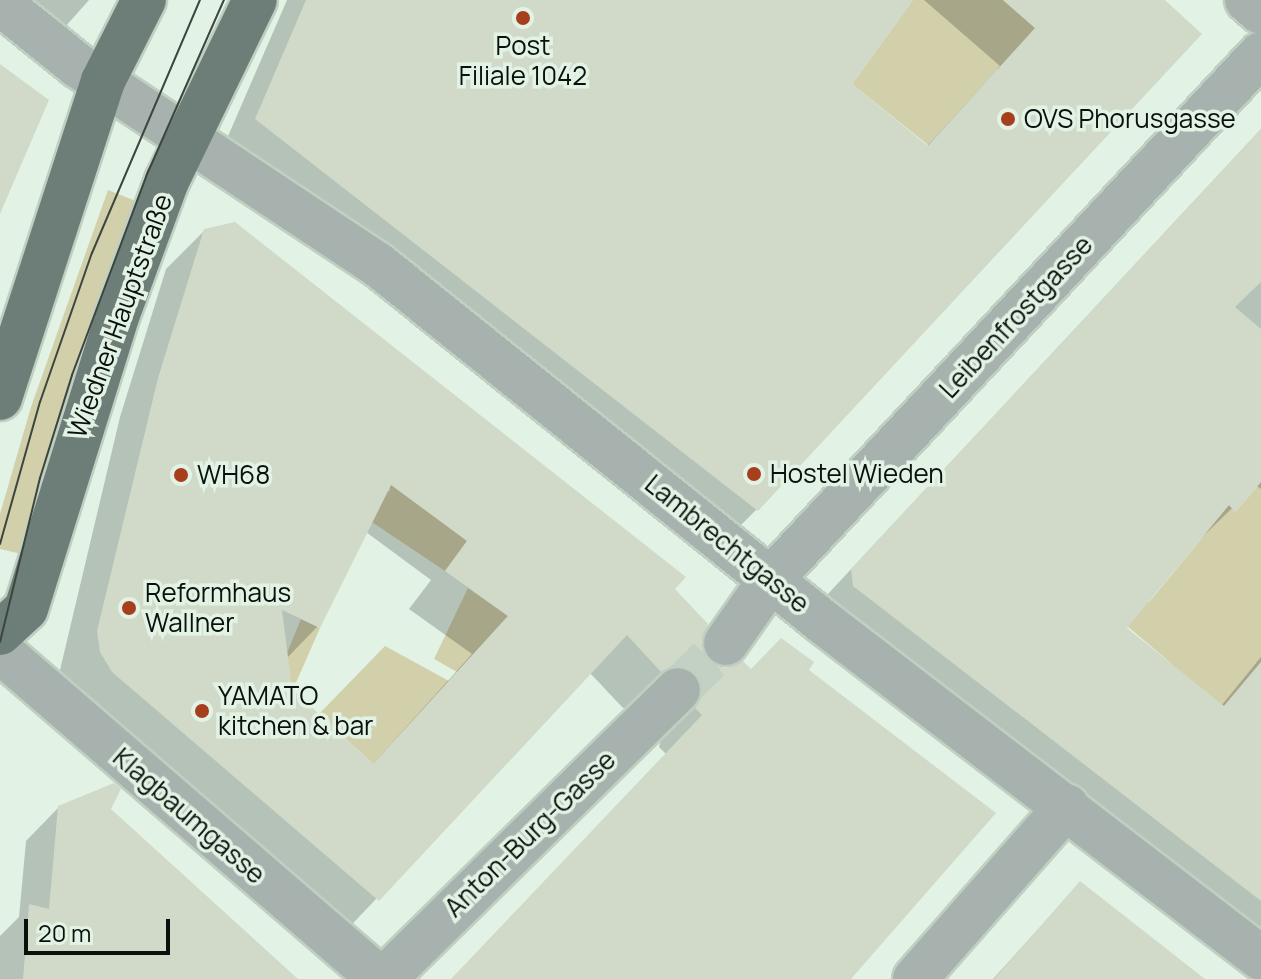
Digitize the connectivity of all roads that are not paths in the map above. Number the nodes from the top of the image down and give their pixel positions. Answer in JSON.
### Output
{"nodes":[{"id":1,"x":144,"y":0,"type":"edge"},
{"id":2,"x":255,"y":0,"type":"edge"},
{"id":3,"x":1247,"y":0,"type":"edge"},
{"id":4,"x":0,"y":3,"type":"edge"},
{"id":5,"x":1261,"y":12,"type":"edge"},
{"id":6,"x":1261,"y":54,"type":"edge"},
{"id":7,"x":103,"y":81,"type":"junction"},
{"id":8,"x":189,"y":136,"type":"junction"},
{"id":9,"x":0,"y":398,"type":"edge"},
{"id":10,"x":771,"y":579,"type":"junction"},
{"id":11,"x":0,"y":633,"type":"edge"},
{"id":12,"x":726,"y":643,"type":"tunnel mouth"},
{"id":13,"x":0,"y":651,"type":"edge"},
{"id":14,"x":678,"y":690,"type":"tunnel mouth"},
{"id":15,"x":1067,"y":806,"type":"junction"},
{"id":16,"x":1261,"y":958,"type":"edge"},
{"id":17,"x":382,"y":979,"type":"edge"},
{"id":18,"x":915,"y":979,"type":"edge"}],
"edges":[{"from":1,"to":7,"type":"main road"},
{"from":2,"to":8,"type":"main road","name":"Wiedner Hauptstraße"},
{"from":3,"to":5,"type":"street"},
{"from":4,"to":7,"type":"street","name":"Lambrechtgasse"},
{"from":6,"to":10,"type":"street","name":"Leibenfrostgasse"},
{"from":7,"to":8,"type":"street","name":"Lambrechtgasse"},
{"from":7,"to":9,"type":"main road"},
{"from":8,"to":10,"type":"street","name":"Lambrechtgasse"},
{"from":8,"to":11,"type":"main road","name":"Wiedner Hauptstraße"},
{"from":10,"to":12,"type":"street"},
{"from":10,"to":15,"type":"street","name":"Lambrechtgasse"},
{"from":13,"to":17,"type":"street","name":"Klagbaumgasse"},
{"from":14,"to":17,"type":"street","name":"Anton-Burg-Gasse"},
{"from":15,"to":16,"type":"street","name":"Lambrechtgasse"},
{"from":15,"to":18,"type":"street"}]}
